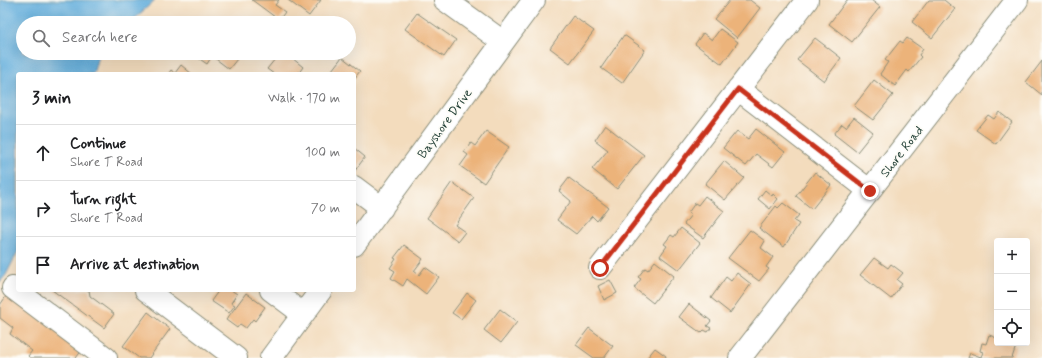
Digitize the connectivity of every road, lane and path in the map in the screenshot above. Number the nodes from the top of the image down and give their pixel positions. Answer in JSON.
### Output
{"nodes":[{"id":1,"x":446,"y":0,"type":"edge"},
{"id":2,"x":534,"y":0,"type":"edge"},
{"id":3,"x":807,"y":0,"type":"edge"},
{"id":4,"x":1017,"y":0,"type":"edge"},
{"id":5,"x":503,"y":42,"type":"junction"},
{"id":6,"x":738,"y":89,"type":"junction"},
{"id":7,"x":356,"y":188,"type":"edge"},
{"id":8,"x":870,"y":191,"type":"junction"},
{"id":9,"x":382,"y":208,"type":"junction"},
{"id":10,"x":356,"y":242,"type":"edge"},
{"id":11,"x":600,"y":268,"type":"dead end"},
{"id":12,"x":13,"y":288,"type":"dead end"},
{"id":13,"x":16,"y":290,"type":"edge"},
{"id":14,"x":18,"y":292,"type":"edge"},
{"id":15,"x":149,"y":292,"type":"edge"},
{"id":16,"x":274,"y":292,"type":"edge"},
{"id":17,"x":320,"y":292,"type":"edge"},
{"id":18,"x":303,"y":314,"type":"junction"},
{"id":19,"x":106,"y":358,"type":"edge"},
{"id":20,"x":236,"y":358,"type":"edge"},
{"id":21,"x":271,"y":358,"type":"edge"},
{"id":22,"x":740,"y":358,"type":"edge"}],
"edges":[{"from":1,"to":5,"type":"street"},
{"from":2,"to":5,"type":"street","name":"Bayshore Drive"},
{"from":3,"to":6,"type":"street"},
{"from":4,"to":8,"type":"street","name":"Shore Road"},
{"from":5,"to":9,"type":"street","name":"Bayshore Drive"},
{"from":6,"to":8,"type":"street"},
{"from":6,"to":11,"type":"street"},
{"from":7,"to":9,"type":"street"},
{"from":8,"to":22,"type":"street","name":"Shore Road"},
{"from":9,"to":10,"type":"street","name":"Bayshore Drive"},
{"from":12,"to":13,"type":"street"},
{"from":14,"to":19,"type":"street"},
{"from":15,"to":20,"type":"street"},
{"from":16,"to":18,"type":"street"},
{"from":17,"to":18,"type":"street"},
{"from":18,"to":21,"type":"street"}]}
